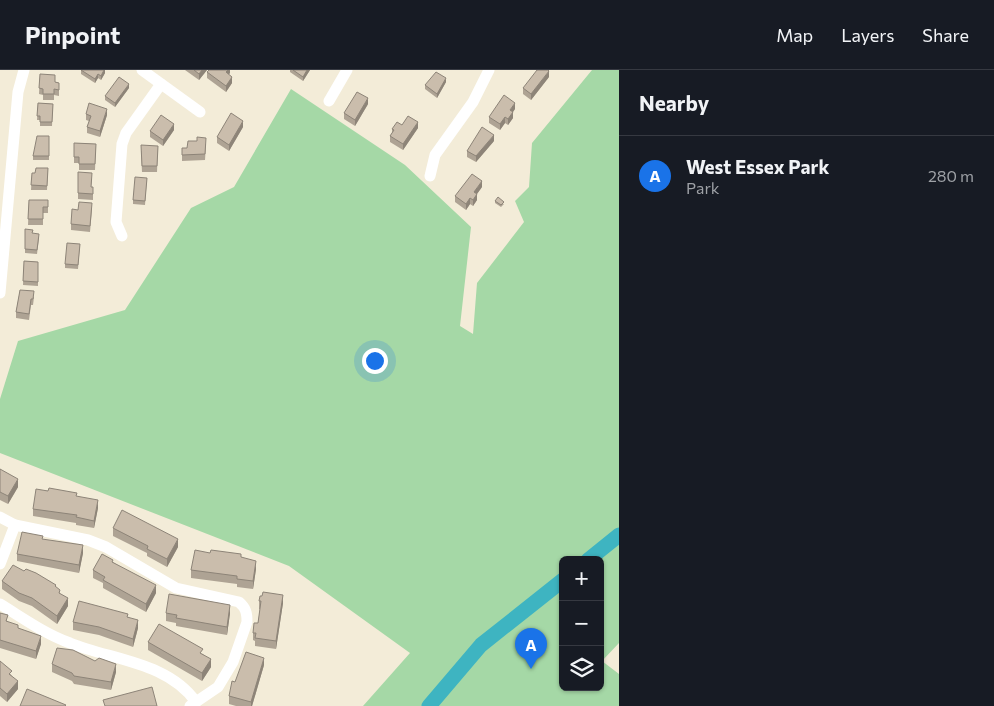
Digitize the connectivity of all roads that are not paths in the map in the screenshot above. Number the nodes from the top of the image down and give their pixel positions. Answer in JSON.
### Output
{"nodes":[{"id":1,"x":24,"y":70,"type":"edge"},
{"id":2,"x":142,"y":70,"type":"edge"},
{"id":3,"x":347,"y":70,"type":"edge"},
{"id":4,"x":489,"y":70,"type":"edge"},
{"id":5,"x":161,"y":84,"type":"junction"},
{"id":6,"x":329,"y":101,"type":"dead end"},
{"id":7,"x":200,"y":112,"type":"dead end"},
{"id":8,"x":430,"y":176,"type":"dead end"},
{"id":9,"x":122,"y":236,"type":"dead end"},
{"id":10,"x":0,"y":294,"type":"edge"},
{"id":11,"x":0,"y":517,"type":"edge"},
{"id":12,"x":15,"y":525,"type":"junction"},
{"id":13,"x":0,"y":564,"type":"edge"},
{"id":14,"x":0,"y":604,"type":"edge"},
{"id":15,"x":193,"y":704,"type":"edge"}],
"edges":[{"from":1,"to":10,"type":"street"},
{"from":2,"to":5,"type":"street"},
{"from":3,"to":6,"type":"street"},
{"from":4,"to":8,"type":"street"},
{"from":5,"to":7,"type":"street"},
{"from":5,"to":9,"type":"street"},
{"from":11,"to":12,"type":"street"},
{"from":12,"to":13,"type":"street"},
{"from":12,"to":15,"type":"street"},
{"from":14,"to":15,"type":"street"}]}
